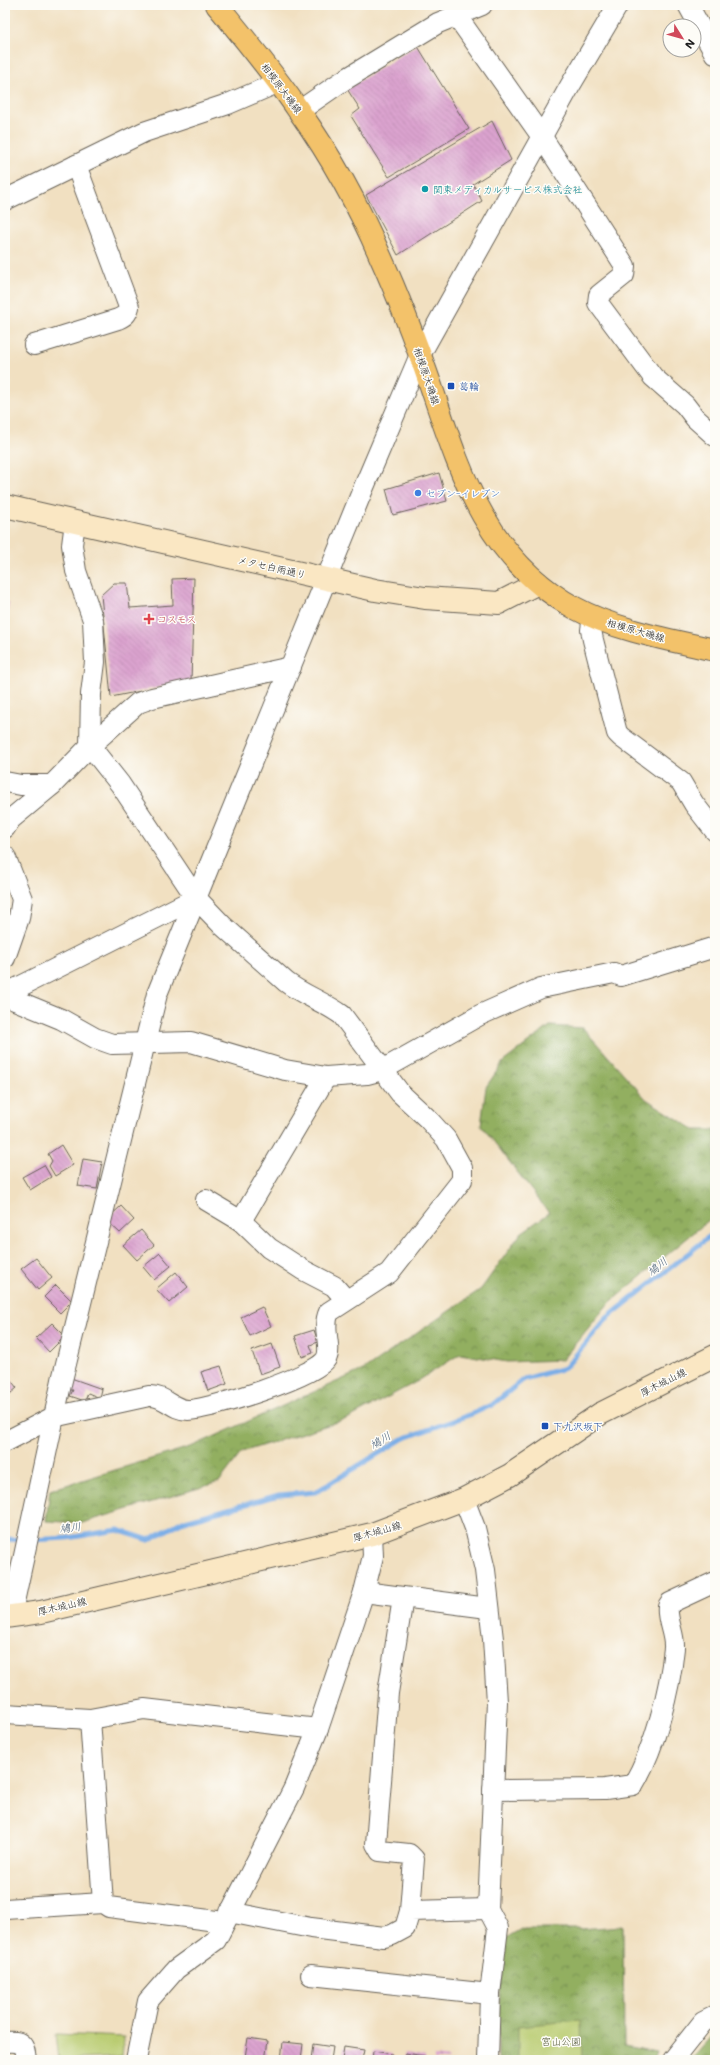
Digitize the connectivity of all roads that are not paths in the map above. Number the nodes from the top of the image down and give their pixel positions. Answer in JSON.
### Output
{"nodes":[{"id":1,"x":217,"y":5,"type":"edge"},
{"id":2,"x":482,"y":5,"type":"edge"},
{"id":3,"x":618,"y":5,"type":"edge"},
{"id":4,"x":688,"y":5,"type":"edge"},
{"id":5,"x":456,"y":15,"type":"junction"},
{"id":6,"x":715,"y":54,"type":"edge"},
{"id":7,"x":277,"y":82,"type":"junction"},
{"id":8,"x":299,"y":110,"type":"junction"},
{"id":9,"x":542,"y":137,"type":"junction"},
{"id":10,"x":76,"y":166,"type":"junction"},
{"id":11,"x":5,"y":200,"type":"edge"},
{"id":12,"x":34,"y":345,"type":"dead end"},
{"id":13,"x":420,"y":355,"type":"junction"},
{"id":14,"x":715,"y":436,"type":"edge"},
{"id":15,"x":5,"y":506,"type":"edge"},
{"id":16,"x":75,"y":522,"type":"junction"},
{"id":17,"x":327,"y":579,"type":"junction"},
{"id":18,"x":538,"y":583,"type":"junction"},
{"id":19,"x":593,"y":616,"type":"junction"},
{"id":20,"x":715,"y":650,"type":"edge"},
{"id":21,"x":291,"y":667,"type":"junction"},
{"id":22,"x":90,"y":746,"type":"junction"},
{"id":23,"x":5,"y":782,"type":"edge"},
{"id":24,"x":52,"y":785,"type":"junction"},
{"id":25,"x":5,"y":828,"type":"edge"},
{"id":26,"x":715,"y":831,"type":"edge"},
{"id":27,"x":5,"y":856,"type":"edge"},
{"id":28,"x":196,"y":898,"type":"junction"},
{"id":29,"x":715,"y":946,"type":"edge"},
{"id":30,"x":5,"y":958,"type":"edge"},
{"id":31,"x":5,"y":995,"type":"edge"},
{"id":32,"x":144,"y":1043,"type":"junction"},
{"id":33,"x":382,"y":1070,"type":"junction"},
{"id":34,"x":326,"y":1078,"type":"junction"},
{"id":35,"x":206,"y":1200,"type":"dead end"},
{"id":36,"x":241,"y":1221,"type":"junction"},
{"id":37,"x":346,"y":1300,"type":"junction"},
{"id":38,"x":715,"y":1356,"type":"edge"},
{"id":39,"x":53,"y":1417,"type":"junction"},
{"id":40,"x":5,"y":1442,"type":"edge"},
{"id":41,"x":464,"y":1499,"type":"junction"},
{"id":42,"x":372,"y":1534,"type":"junction"},
{"id":43,"x":715,"y":1582,"type":"edge"},
{"id":44,"x":364,"y":1592,"type":"junction"},
{"id":45,"x":403,"y":1598,"type":"junction"},
{"id":46,"x":488,"y":1608,"type":"junction"},
{"id":47,"x":8,"y":1616,"type":"edge"},
{"id":48,"x":5,"y":1714,"type":"edge"},
{"id":49,"x":90,"y":1718,"type":"junction"},
{"id":50,"x":318,"y":1729,"type":"junction"},
{"id":51,"x":493,"y":1790,"type":"junction"},
{"id":52,"x":103,"y":1903,"type":"junction"},
{"id":53,"x":5,"y":1909,"type":"edge"},
{"id":54,"x":488,"y":1909,"type":"junction"},
{"id":55,"x":410,"y":1911,"type":"junction"},
{"id":56,"x":226,"y":1917,"type":"junction"},
{"id":57,"x":311,"y":1975,"type":"dead end"},
{"id":58,"x":490,"y":1994,"type":"junction"},
{"id":59,"x":715,"y":2016,"type":"edge"},
{"id":60,"x":5,"y":2042,"type":"edge"},
{"id":61,"x":26,"y":2060,"type":"edge"},
{"id":62,"x":136,"y":2060,"type":"edge"},
{"id":63,"x":488,"y":2060,"type":"edge"},
{"id":64,"x":673,"y":2060,"type":"edge"}],
"edges":[{"from":1,"to":7,"type":"main road","name":"相模原大磯線"},
{"from":2,"to":5,"type":"street"},
{"from":3,"to":9,"type":"street"},
{"from":4,"to":6,"type":"street"},
{"from":5,"to":8,"type":"street"},
{"from":5,"to":9,"type":"street"},
{"from":7,"to":8,"type":"main road","name":"相模原大磯線"},
{"from":7,"to":10,"type":"street"},
{"from":8,"to":13,"type":"main road","name":"相模原大磯線"},
{"from":9,"to":13,"type":"street"},
{"from":9,"to":14,"type":"street"},
{"from":10,"to":11,"type":"street"},
{"from":10,"to":12,"type":"street"},
{"from":13,"to":17,"type":"street"},
{"from":13,"to":18,"type":"main road","name":"相模原大磯線"},
{"from":15,"to":16,"type":"main road","name":"メタセ白雨通り"},
{"from":16,"to":17,"type":"main road","name":"メタセ白雨通り"},
{"from":16,"to":22,"type":"street"},
{"from":17,"to":18,"type":"main road","name":"メタセ白雨通り"},
{"from":17,"to":21,"type":"street"},
{"from":18,"to":19,"type":"main road","name":"相模原大磯線"},
{"from":19,"to":20,"type":"main road","name":"相模原大磯線"},
{"from":19,"to":26,"type":"street"},
{"from":21,"to":22,"type":"street"},
{"from":21,"to":28,"type":"street"},
{"from":22,"to":24,"type":"street"},
{"from":22,"to":28,"type":"street"},
{"from":23,"to":24,"type":"street"},
{"from":24,"to":25,"type":"street"},
{"from":27,"to":30,"type":"street"},
{"from":28,"to":31,"type":"street"},
{"from":28,"to":32,"type":"street"},
{"from":28,"to":33,"type":"street"},
{"from":29,"to":33,"type":"street"},
{"from":31,"to":32,"type":"street"},
{"from":32,"to":34,"type":"street"},
{"from":32,"to":39,"type":"street"},
{"from":33,"to":34,"type":"street"},
{"from":33,"to":37,"type":"street"},
{"from":34,"to":36,"type":"street"},
{"from":35,"to":36,"type":"street"},
{"from":36,"to":37,"type":"street"},
{"from":37,"to":39,"type":"street"},
{"from":38,"to":41,"type":"main road","name":"厚木城山線"},
{"from":39,"to":40,"type":"street"},
{"from":39,"to":47,"type":"street"},
{"from":41,"to":42,"type":"main road","name":"厚木城山線"},
{"from":41,"to":46,"type":"street"},
{"from":42,"to":44,"type":"street"},
{"from":42,"to":47,"type":"main road","name":"厚木城山線"},
{"from":43,"to":51,"type":"street"},
{"from":44,"to":45,"type":"street"},
{"from":44,"to":50,"type":"street"},
{"from":45,"to":46,"type":"street"},
{"from":45,"to":55,"type":"street"},
{"from":46,"to":51,"type":"street"},
{"from":48,"to":49,"type":"street"},
{"from":49,"to":50,"type":"street"},
{"from":49,"to":52,"type":"street"},
{"from":50,"to":56,"type":"street"},
{"from":51,"to":54,"type":"street"},
{"from":52,"to":53,"type":"street"},
{"from":52,"to":56,"type":"street"},
{"from":54,"to":55,"type":"street"},
{"from":54,"to":58,"type":"street"},
{"from":55,"to":56,"type":"street"},
{"from":56,"to":62,"type":"street"},
{"from":57,"to":58,"type":"street"},
{"from":58,"to":63,"type":"street"},
{"from":59,"to":64,"type":"street"},
{"from":60,"to":61,"type":"street"}]}
